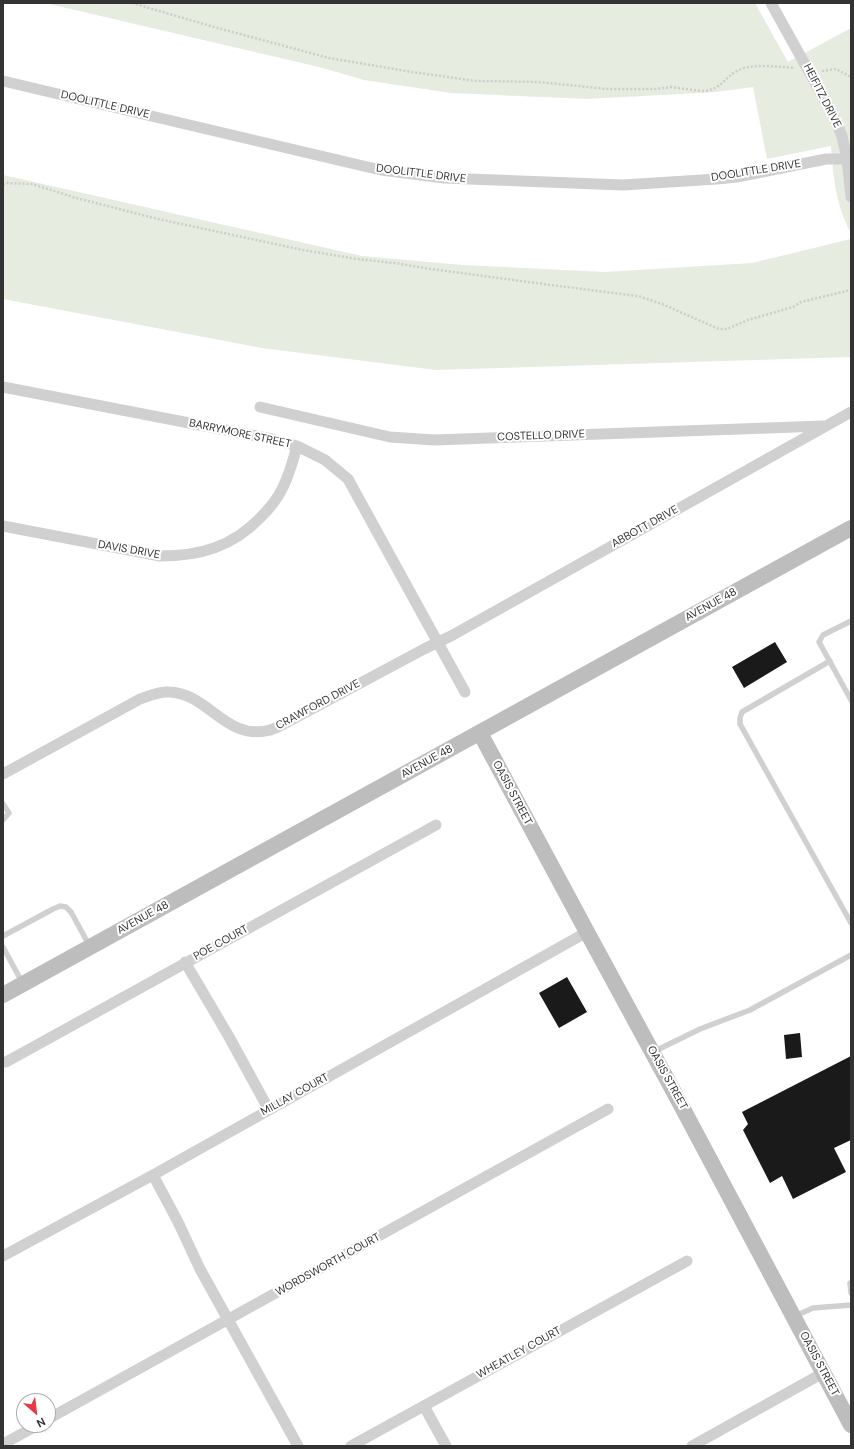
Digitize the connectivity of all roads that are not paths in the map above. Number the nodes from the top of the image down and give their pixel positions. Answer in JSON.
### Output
{"nodes":[{"id":1,"x":771,"y":3,"type":"edge"},
{"id":2,"x":3,"y":81,"type":"edge"},
{"id":3,"x":847,"y":159,"type":"junction"},
{"id":4,"x":851,"y":197,"type":"edge"},
{"id":5,"x":3,"y":386,"type":"edge"},
{"id":6,"x":260,"y":407,"type":"dead end"},
{"id":7,"x":851,"y":412,"type":"edge"},
{"id":8,"x":826,"y":426,"type":"junction"},
{"id":9,"x":298,"y":446,"type":"junction"},
{"id":10,"x":3,"y":526,"type":"edge"},
{"id":11,"x":851,"y":528,"type":"edge"},
{"id":12,"x":851,"y":621,"type":"edge"},
{"id":13,"x":438,"y":642,"type":"junction"},
{"id":14,"x":830,"y":661,"type":"junction"},
{"id":15,"x":465,"y":692,"type":"dead end"},
{"id":16,"x":851,"y":700,"type":"edge"},
{"id":17,"x":480,"y":733,"type":"junction"},
{"id":18,"x":3,"y":774,"type":"edge"},
{"id":19,"x":3,"y":804,"type":"edge"},
{"id":20,"x":3,"y":820,"type":"edge"},
{"id":21,"x":436,"y":825,"type":"dead end"},
{"id":22,"x":851,"y":923,"type":"edge"},
{"id":23,"x":587,"y":932,"type":"junction"},
{"id":24,"x":3,"y":936,"type":"edge"},
{"id":25,"x":3,"y":947,"type":"edge"},
{"id":26,"x":90,"y":947,"type":"junction"},
{"id":27,"x":851,"y":955,"type":"edge"},
{"id":28,"x":185,"y":962,"type":"junction"},
{"id":29,"x":23,"y":984,"type":"junction"},
{"id":30,"x":3,"y":995,"type":"edge"},
{"id":31,"x":652,"y":1052,"type":"junction"},
{"id":32,"x":6,"y":1062,"type":"dead end"},
{"id":33,"x":608,"y":1109,"type":"dead end"},
{"id":34,"x":269,"y":1110,"type":"junction"},
{"id":35,"x":153,"y":1175,"type":"junction"},
{"id":36,"x":3,"y":1256,"type":"edge"},
{"id":37,"x":687,"y":1261,"type":"dead end"},
{"id":38,"x":850,"y":1283,"type":"edge"},
{"id":39,"x":851,"y":1292,"type":"edge"},
{"id":40,"x":851,"y":1305,"type":"edge"},
{"id":41,"x":794,"y":1317,"type":"junction"},
{"id":42,"x":227,"y":1321,"type":"junction"},
{"id":43,"x":823,"y":1373,"type":"junction"},
{"id":44,"x":424,"y":1406,"type":"junction"},
{"id":45,"x":56,"y":1415,"type":"edge"},
{"id":46,"x":851,"y":1425,"type":"edge"},
{"id":47,"x":23,"y":1433,"type":"edge"},
{"id":48,"x":3,"y":1444,"type":"edge"},
{"id":49,"x":298,"y":1446,"type":"edge"},
{"id":50,"x":351,"y":1446,"type":"edge"},
{"id":51,"x":446,"y":1446,"type":"edge"},
{"id":52,"x":692,"y":1446,"type":"edge"}],
"edges":[{"from":1,"to":3,"type":"street","name":"HEIFITZ DRIVE"},
{"from":2,"to":3,"type":"street","name":"DOOLITTLE DRIVE"},
{"from":3,"to":4,"type":"street","name":"HEIFITZ DRIVE"},
{"from":5,"to":9,"type":"street","name":"BARRYMORE STREET"},
{"from":6,"to":8,"type":"street","name":"COSTELLO DRIVE"},
{"from":7,"to":8,"type":"street","name":"ABBOTT DRIVE"},
{"from":8,"to":13,"type":"street","name":"ABBOTT DRIVE"},
{"from":9,"to":10,"type":"street","name":"DAVIS DRIVE"},
{"from":9,"to":13,"type":"street","name":"BARRYMORE STREET"},
{"from":11,"to":17,"type":"main road","name":"AVENUE 48"},
{"from":12,"to":14,"type":"lane"},
{"from":13,"to":15,"type":"street","name":"BARRYMORE STREET"},
{"from":13,"to":18,"type":"street","name":"CRAWFORD DRIVE"},
{"from":14,"to":16,"type":"lane"},
{"from":14,"to":22,"type":"lane"},
{"from":17,"to":23,"type":"main road","name":"OASIS STREET"},
{"from":17,"to":26,"type":"main road","name":"AVENUE 48"},
{"from":19,"to":20,"type":"lane"},
{"from":21,"to":28,"type":"street","name":"POE COURT"},
{"from":23,"to":31,"type":"main road","name":"OASIS STREET"},
{"from":23,"to":34,"type":"street","name":"MILLAY COURT"},
{"from":24,"to":26,"type":"lane"},
{"from":25,"to":29,"type":"lane"},
{"from":26,"to":29,"type":"main road","name":"AVENUE 48"},
{"from":27,"to":31,"type":"lane"},
{"from":28,"to":32,"type":"street","name":"POE COURT"},
{"from":28,"to":34,"type":"street"},
{"from":29,"to":30,"type":"main road","name":"AVENUE 48"},
{"from":31,"to":41,"type":"main road","name":"OASIS STREET"},
{"from":33,"to":42,"type":"street","name":"WORDSWORTH COURT"},
{"from":34,"to":35,"type":"street","name":"MILLAY COURT"},
{"from":35,"to":36,"type":"street","name":"MILLAY COURT"},
{"from":35,"to":42,"type":"street"},
{"from":37,"to":44,"type":"street","name":"WHEATLEY COURT"},
{"from":38,"to":39,"type":"lane"},
{"from":40,"to":41,"type":"lane"},
{"from":41,"to":43,"type":"main road","name":"OASIS STREET"},
{"from":42,"to":45,"type":"street","name":"WORDSWORTH COURT"},
{"from":42,"to":49,"type":"street"},
{"from":43,"to":46,"type":"main road","name":"OASIS STREET"},
{"from":43,"to":52,"type":"street"},
{"from":44,"to":50,"type":"street","name":"WHEATLEY COURT"},
{"from":44,"to":51,"type":"street"},
{"from":47,"to":48,"type":"street"}]}
